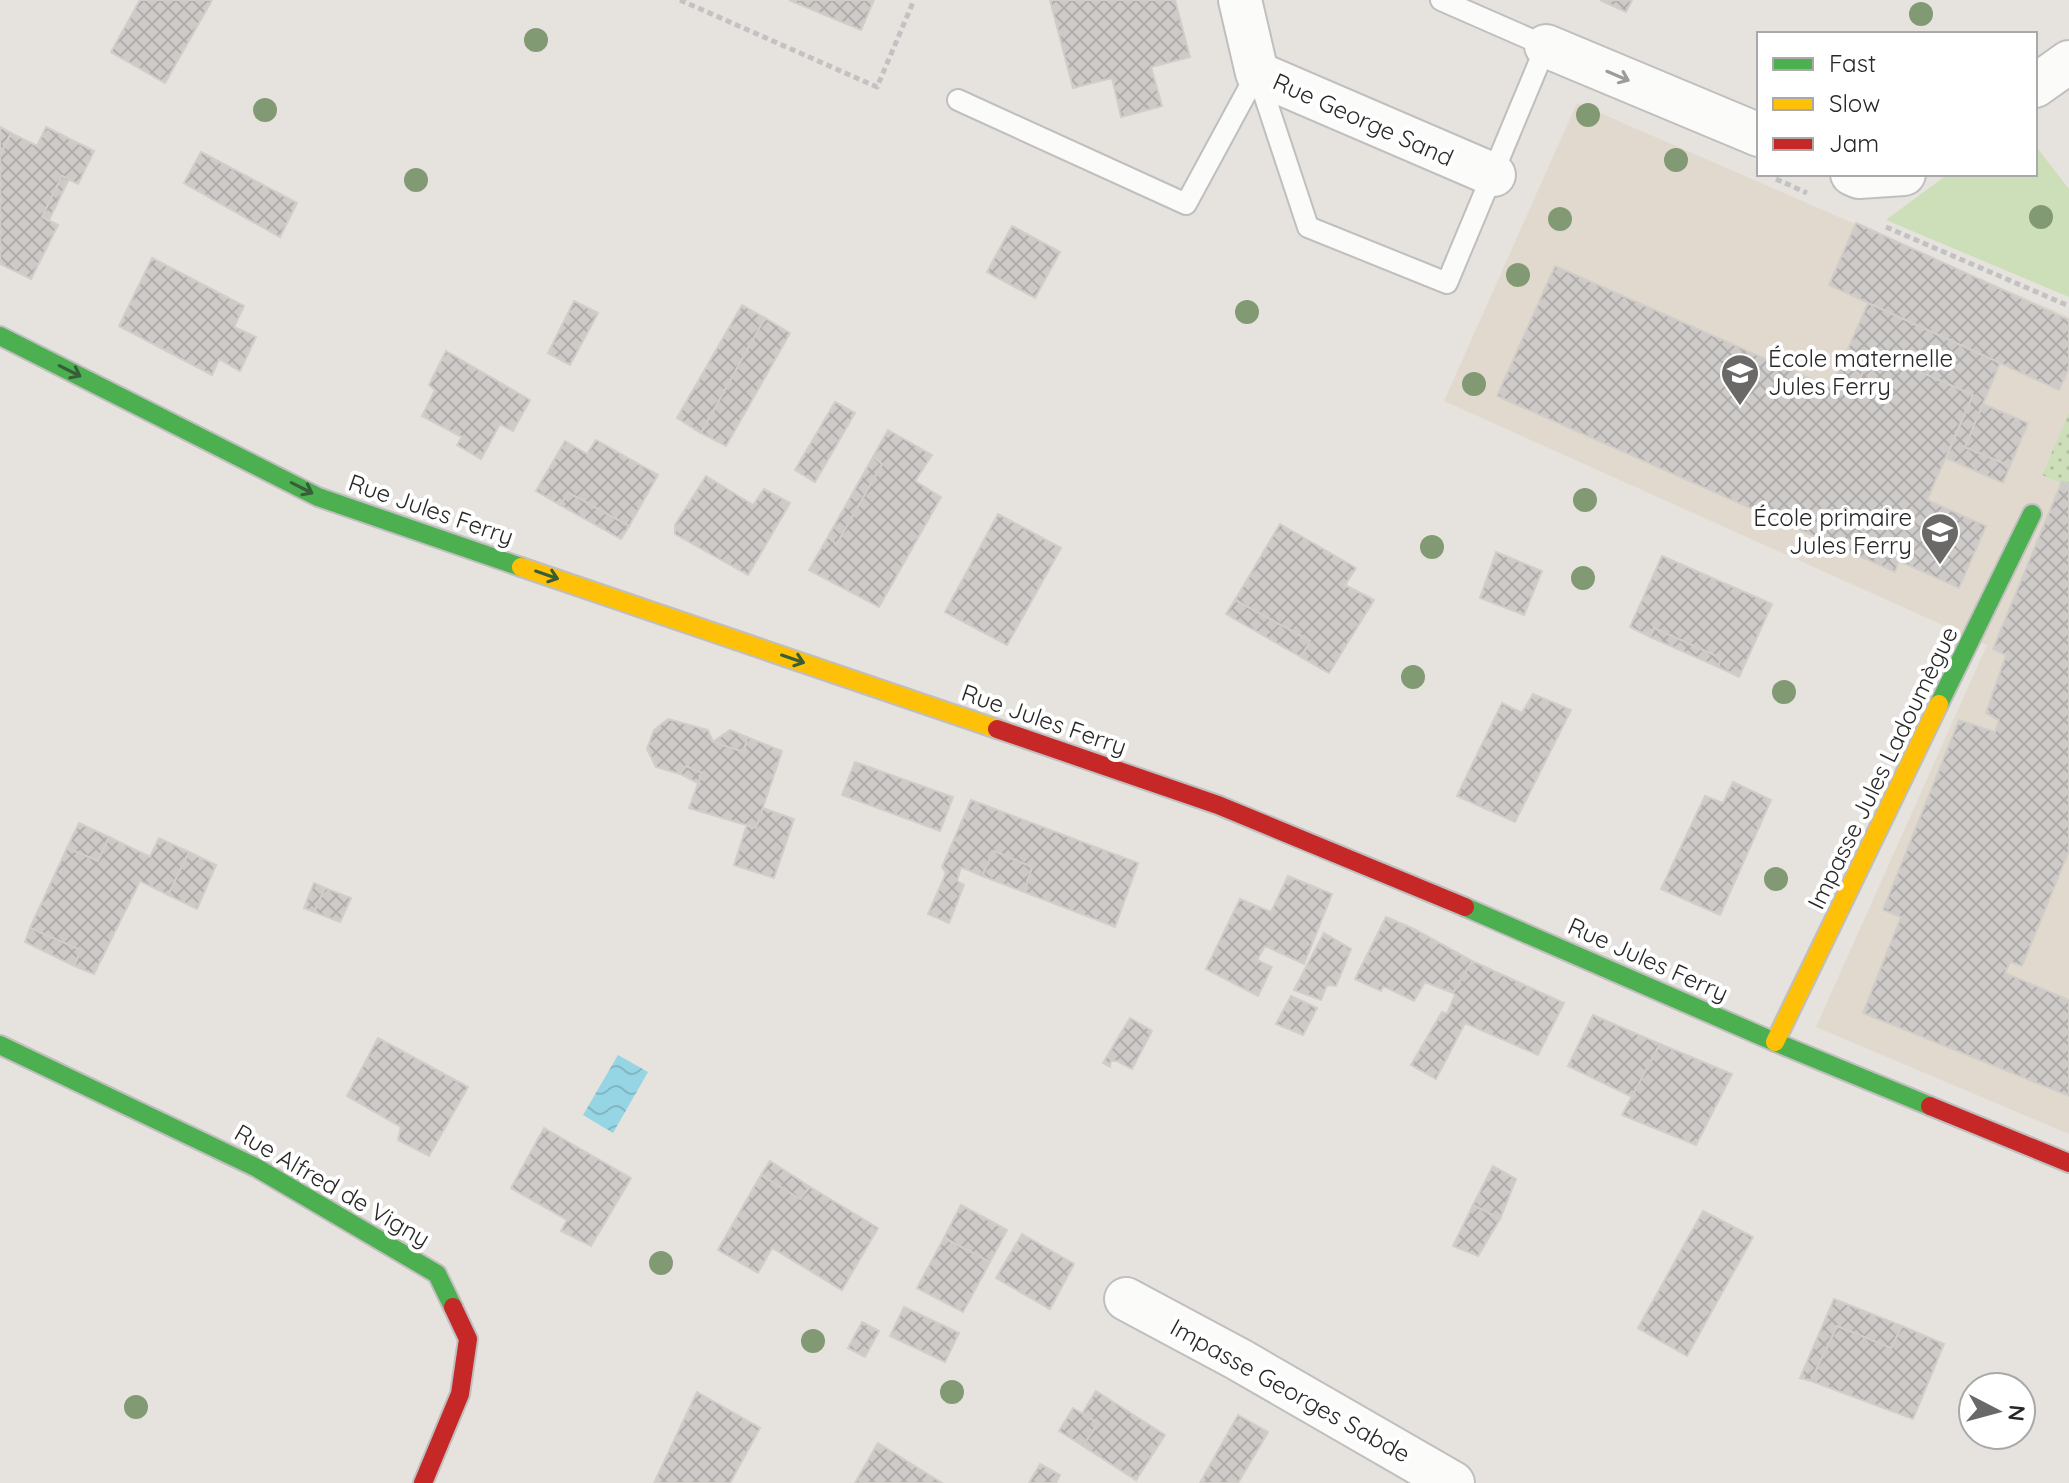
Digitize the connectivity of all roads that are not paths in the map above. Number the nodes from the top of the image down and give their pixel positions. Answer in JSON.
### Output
{"nodes":[{"id":1,"x":1240,"y":0,"type":"edge"},
{"id":2,"x":1441,"y":0,"type":"edge"},
{"id":3,"x":1546,"y":46,"type":"junction"},
{"id":4,"x":2069,"y":62,"type":"edge"},
{"id":5,"x":1257,"y":73,"type":"junction"},
{"id":6,"x":2037,"y":85,"type":"edge"},
{"id":7,"x":958,"y":100,"type":"dead end"},
{"id":8,"x":1757,"y":134,"type":"edge"},
{"id":9,"x":1494,"y":175,"type":"junction"},
{"id":10,"x":0,"y":336,"type":"edge"},
{"id":11,"x":2032,"y":514,"type":"dead end"},
{"id":12,"x":1775,"y":1042,"type":"junction"},
{"id":13,"x":0,"y":1045,"type":"edge"},
{"id":14,"x":2069,"y":1163,"type":"edge"},
{"id":15,"x":1126,"y":1299,"type":"dead end"},
{"id":16,"x":423,"y":1483,"type":"edge"},
{"id":17,"x":1453,"y":1483,"type":"edge"}],
"edges":[{"from":1,"to":5,"type":"street","name":"Rue George Sand"},
{"from":2,"to":3,"type":"lane"},
{"from":3,"to":8,"type":"street","one_way":true},
{"from":3,"to":9,"type":"lane"},
{"from":4,"to":6,"type":"street"},
{"from":5,"to":7,"type":"lane"},
{"from":5,"to":9,"type":"street","name":"Rue George Sand"},
{"from":5,"to":9,"type":"lane"},
{"from":10,"to":12,"type":"street","name":"Rue Jules Ferry","one_way":true},
{"from":11,"to":12,"type":"street","name":"Impasse Jules Ladoumègue"},
{"from":12,"to":14,"type":"street","name":"Rue Jules Ferry"},
{"from":13,"to":16,"type":"street","name":"Rue Alfred de Vigny"},
{"from":15,"to":17,"type":"street","name":"Impasse Georges Sabde"}]}
